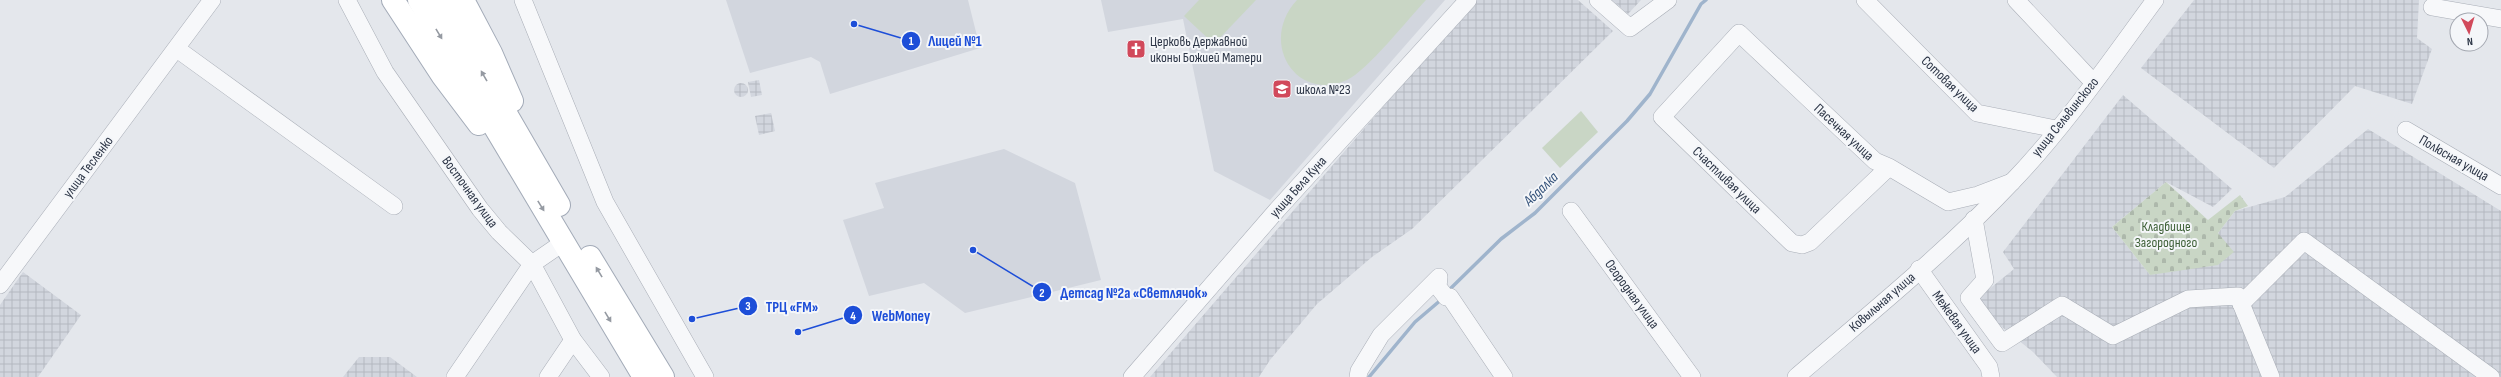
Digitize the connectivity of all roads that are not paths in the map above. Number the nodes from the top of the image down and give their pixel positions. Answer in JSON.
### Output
{"nodes":[{"id":1,"x":212,"y":0,"type":"edge"},
{"id":2,"x":347,"y":0,"type":"edge"},
{"id":3,"x":393,"y":0,"type":"edge"},
{"id":4,"x":420,"y":0,"type":"edge"},
{"id":5,"x":440,"y":0,"type":"edge"},
{"id":6,"x":463,"y":0,"type":"edge"},
{"id":7,"x":523,"y":0,"type":"edge"},
{"id":8,"x":1468,"y":0,"type":"edge"},
{"id":9,"x":1598,"y":0,"type":"edge"},
{"id":10,"x":1668,"y":0,"type":"edge"},
{"id":11,"x":1865,"y":0,"type":"edge"},
{"id":12,"x":2016,"y":0,"type":"edge"},
{"id":13,"x":2155,"y":0,"type":"edge"},
{"id":14,"x":2432,"y":7,"type":"dead end"},
{"id":15,"x":2501,"y":19,"type":"edge"},
{"id":16,"x":177,"y":49,"type":"junction"},
{"id":17,"x":2093,"y":82,"type":"junction"},
{"id":18,"x":1662,"y":116,"type":"joint"},
{"id":19,"x":2056,"y":129,"type":"junction"},
{"id":20,"x":2406,"y":130,"type":"dead end"},
{"id":21,"x":1889,"y":167,"type":"junction"},
{"id":22,"x":526,"y":181,"type":"junction"},
{"id":23,"x":2012,"y":182,"type":"junction"},
{"id":24,"x":2501,"y":186,"type":"edge"},
{"id":25,"x":551,"y":192,"type":"junction"},
{"id":26,"x":394,"y":206,"type":"dead end"},
{"id":27,"x":1571,"y":211,"type":"dead end"},
{"id":28,"x":1970,"y":223,"type":"junction"},
{"id":29,"x":564,"y":242,"type":"junction"},
{"id":30,"x":532,"y":264,"type":"junction"},
{"id":31,"x":1919,"y":269,"type":"junction"},
{"id":32,"x":0,"y":285,"type":"edge"},
{"id":33,"x":2242,"y":304,"type":"junction"},
{"id":34,"x":573,"y":340,"type":"junction"},
{"id":35,"x":455,"y":377,"type":"edge"},
{"id":36,"x":548,"y":377,"type":"edge"},
{"id":37,"x":601,"y":377,"type":"edge"},
{"id":38,"x":644,"y":377,"type":"edge"},
{"id":39,"x":664,"y":377,"type":"edge"},
{"id":40,"x":705,"y":377,"type":"edge"},
{"id":41,"x":1132,"y":377,"type":"edge"},
{"id":42,"x":1358,"y":377,"type":"edge"},
{"id":43,"x":1504,"y":377,"type":"edge"},
{"id":44,"x":1692,"y":377,"type":"edge"},
{"id":45,"x":1796,"y":377,"type":"edge"},
{"id":46,"x":1991,"y":377,"type":"edge"},
{"id":47,"x":2271,"y":377,"type":"edge"},
{"id":48,"x":2491,"y":377,"type":"edge"}],
"edges":[{"from":1,"to":16,"type":"street","name":"улица Тесленко"},
{"from":2,"to":30,"type":"street","name":"Восточная улица"},
{"from":3,"to":22,"type":"main road"},
{"from":4,"to":22,"type":"main road","one_way":true},
{"from":25,"to":5,"type":"main road","one_way":true},
{"from":6,"to":25,"type":"main road"},
{"from":7,"to":40,"type":"street"},
{"from":8,"to":41,"type":"street","name":"улица Бела Куна"},
{"from":9,"to":10,"type":"street"},
{"from":11,"to":19,"type":"street","name":"Сотовая улица"},
{"from":12,"to":17,"type":"street"},
{"from":13,"to":17,"type":"street","name":"улица Сельвинского"},
{"from":14,"to":15,"type":"street"},
{"from":16,"to":26,"type":"street"},
{"from":16,"to":32,"type":"street","name":"улица Тесленко"},
{"from":17,"to":19,"type":"street","name":"улица Сельвинского"},
{"from":18,"to":21,"type":"street","name":"Счастливая улица"},
{"from":18,"to":21,"type":"street","name":"Пасечная улица"},
{"from":19,"to":23,"type":"street","name":"улица Сельвинского"},
{"from":20,"to":24,"type":"street","name":"Полюсная улица"},
{"from":21,"to":23,"type":"street","name":"Пасечная улица"},
{"from":22,"to":29,"type":"main road","one_way":true},
{"from":23,"to":28,"type":"street","name":"улица Сельвинского"},
{"from":39,"to":25,"type":"main road","one_way":true},
{"from":27,"to":44,"type":"street","name":"Огородная улица"},
{"from":28,"to":31,"type":"street","name":"Ковыльная улица"},
{"from":28,"to":33,"type":"street"},
{"from":29,"to":30,"type":"street"},
{"from":29,"to":38,"type":"main road","one_way":true},
{"from":30,"to":34,"type":"street","name":"Восточная улица"},
{"from":30,"to":35,"type":"street"},
{"from":31,"to":45,"type":"street","name":"Ковыльная улица"},
{"from":31,"to":46,"type":"street","name":"Межевая улица"},
{"from":33,"to":47,"type":"street"},
{"from":33,"to":48,"type":"street"},
{"from":34,"to":36,"type":"street"},
{"from":34,"to":37,"type":"street","name":"Восточная улица"},
{"from":42,"to":43,"type":"street"}]}
